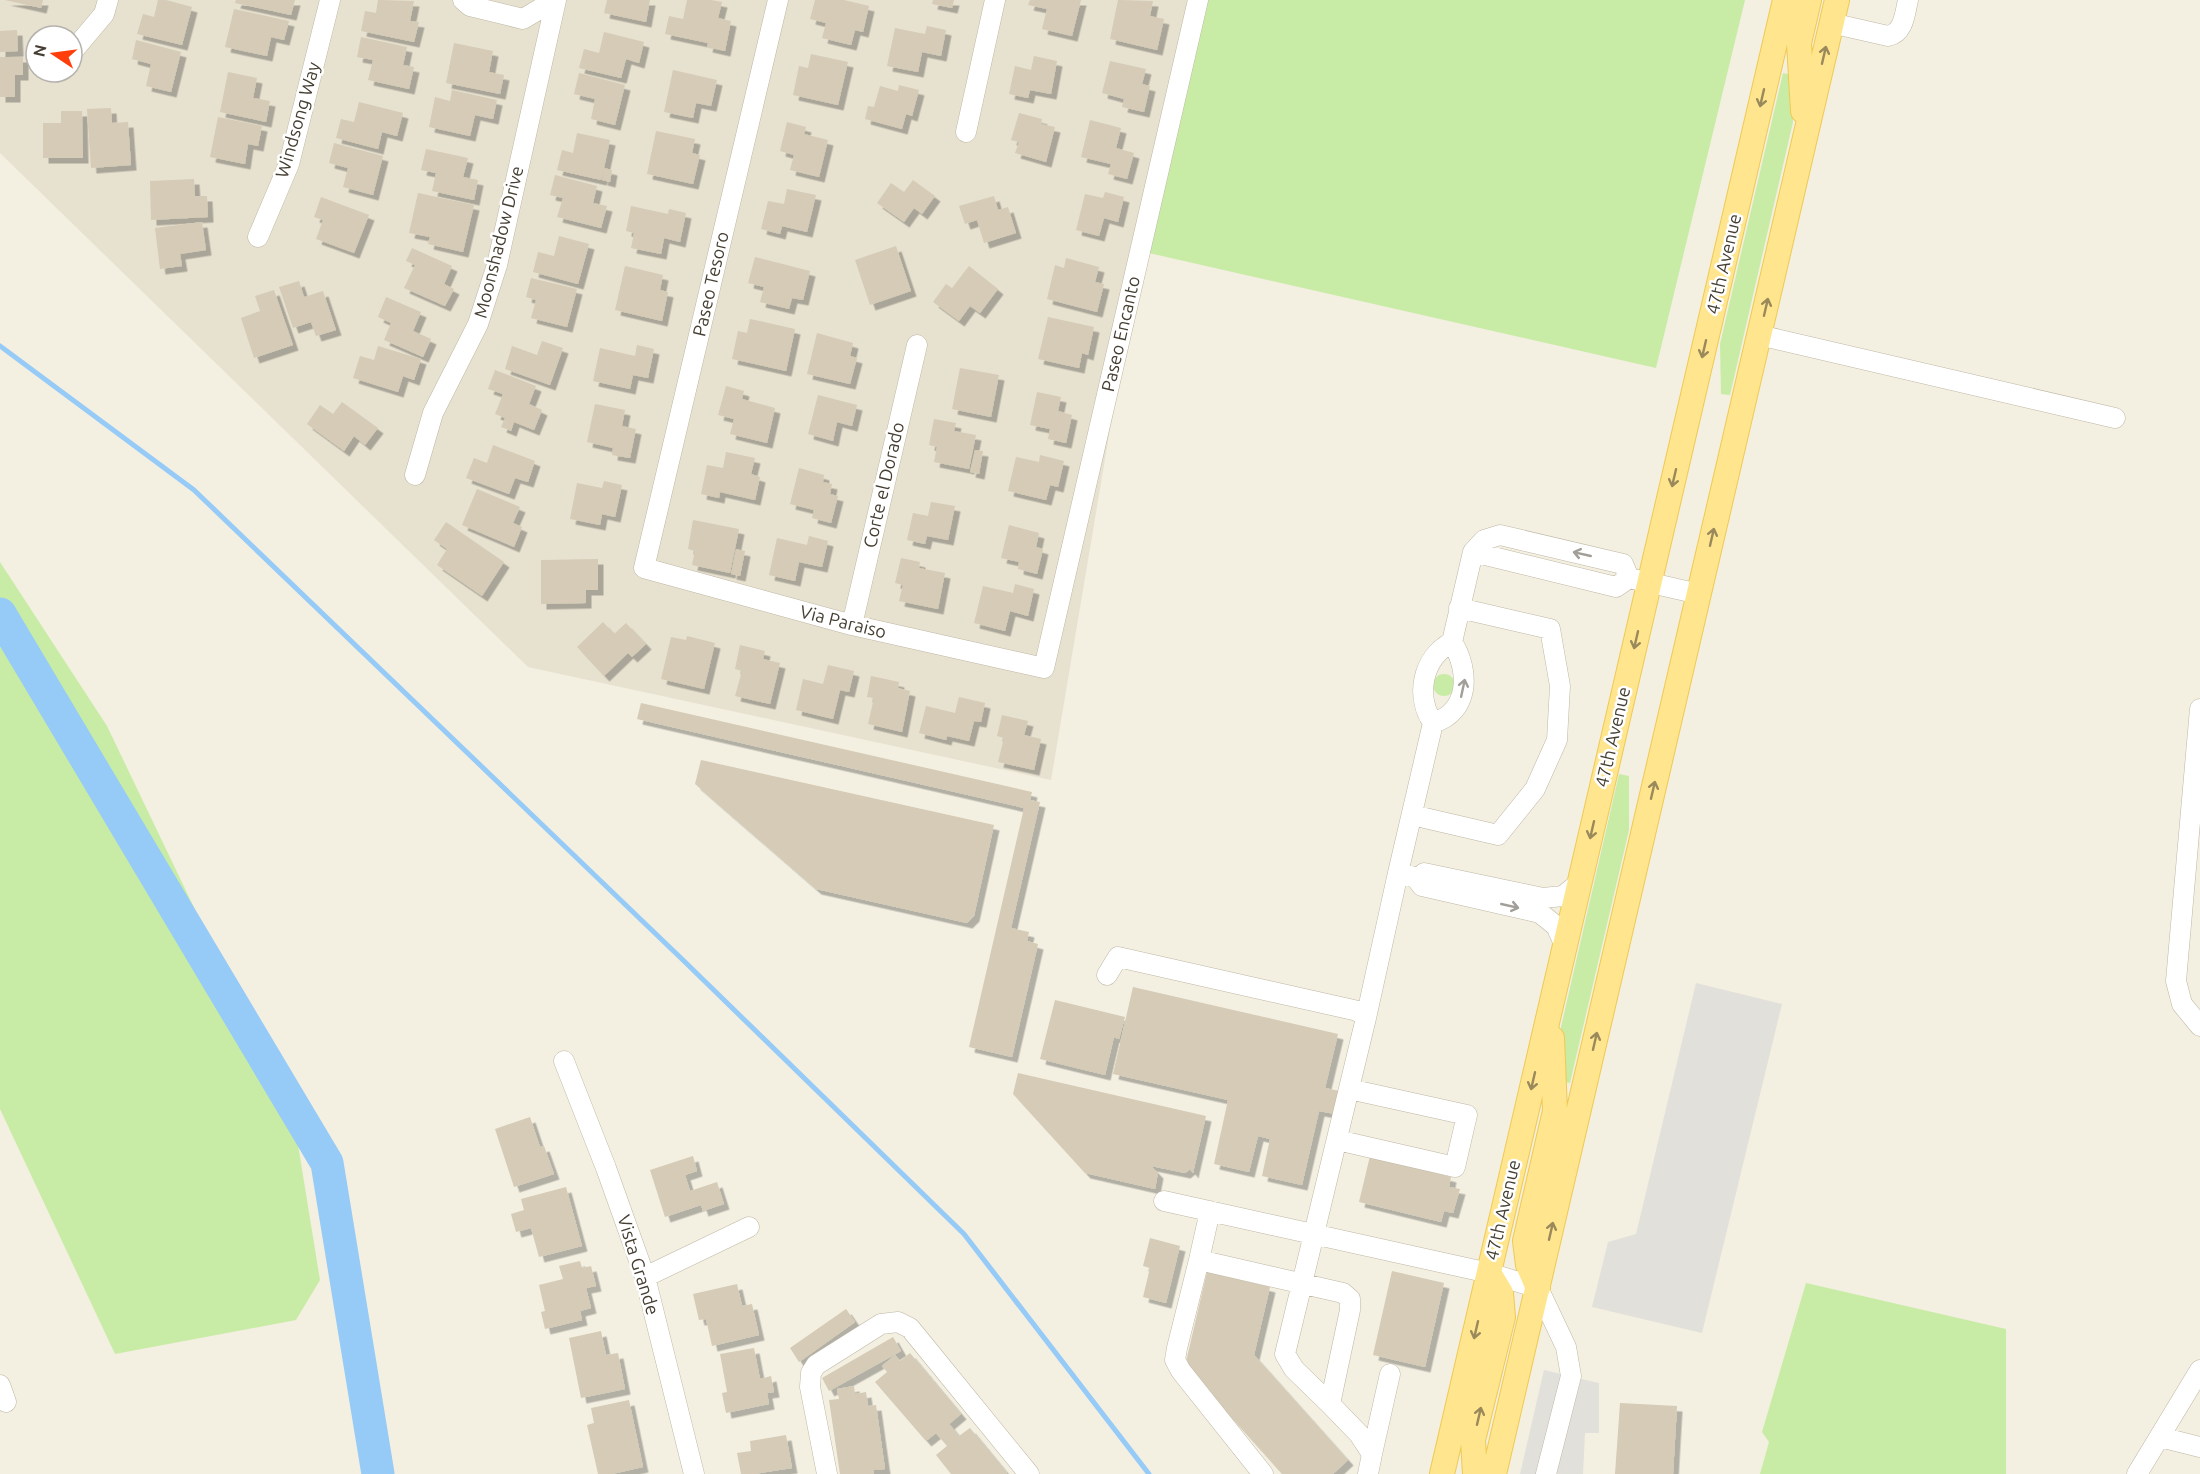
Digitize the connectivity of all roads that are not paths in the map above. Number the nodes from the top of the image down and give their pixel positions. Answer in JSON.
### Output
{"nodes":[{"id":1,"x":108,"y":0,"type":"edge"},
{"id":2,"x":330,"y":0,"type":"edge"},
{"id":3,"x":463,"y":0,"type":"edge"},
{"id":4,"x":556,"y":0,"type":"edge"},
{"id":5,"x":778,"y":0,"type":"edge"},
{"id":6,"x":995,"y":0,"type":"edge"},
{"id":7,"x":1198,"y":0,"type":"edge"},
{"id":8,"x":1785,"y":0,"type":"edge"},
{"id":9,"x":1809,"y":0,"type":"edge"},
{"id":10,"x":1908,"y":0,"type":"edge"},
{"id":11,"x":1834,"y":11,"type":"edge"},
{"id":12,"x":84,"y":38,"type":"edge"},
{"id":13,"x":966,"y":132,"type":"dead end"},
{"id":14,"x":1805,"y":137,"type":"junction"},
{"id":15,"x":258,"y":237,"type":"dead end"},
{"id":16,"x":1759,"y":335,"type":"junction"},
{"id":17,"x":917,"y":345,"type":"dead end"},
{"id":18,"x":2115,"y":417,"type":"dead end"},
{"id":19,"x":415,"y":475,"type":"dead end"},
{"id":20,"x":644,"y":568,"type":"joint"},
{"id":21,"x":1639,"y":581,"type":"junction"},
{"id":22,"x":1699,"y":594,"type":"junction"},
{"id":23,"x":1460,"y":608,"type":"junction"},
{"id":24,"x":852,"y":625,"type":"junction"},
{"id":25,"x":1452,"y":642,"type":"junction"},
{"id":26,"x":1044,"y":668,"type":"joint"},
{"id":27,"x":2200,"y":709,"type":"edge"},
{"id":28,"x":1433,"y":723,"type":"junction"},
{"id":29,"x":1412,"y":815,"type":"junction"},
{"id":30,"x":1407,"y":875,"type":"junction"},
{"id":31,"x":1579,"y":883,"type":"junction"},
{"id":32,"x":1565,"y":946,"type":"junction"},
{"id":33,"x":1107,"y":975,"type":"dead end"},
{"id":34,"x":1551,"y":1005,"type":"junction"},
{"id":35,"x":1366,"y":1018,"type":"junction"},
{"id":36,"x":2200,"y":1026,"type":"edge"},
{"id":37,"x":564,"y":1061,"type":"dead end"},
{"id":38,"x":1349,"y":1089,"type":"junction"},
{"id":39,"x":1337,"y":1140,"type":"junction"},
{"id":40,"x":1164,"y":1201,"type":"dead end"},
{"id":41,"x":1210,"y":1210,"type":"junction"},
{"id":42,"x":749,"y":1227,"type":"dead end"},
{"id":43,"x":1314,"y":1234,"type":"junction"},
{"id":44,"x":1199,"y":1260,"type":"junction"},
{"id":45,"x":1489,"y":1273,"type":"junction"},
{"id":46,"x":645,"y":1277,"type":"junction"},
{"id":47,"x":1302,"y":1283,"type":"junction"},
{"id":48,"x":1538,"y":1288,"type":"junction"},
{"id":49,"x":2200,"y":1370,"type":"edge"},
{"id":50,"x":1390,"y":1374,"type":"dead end"},
{"id":51,"x":1329,"y":1404,"type":"junction"},
{"id":52,"x":2160,"y":1437,"type":"junction"},
{"id":53,"x":2200,"y":1447,"type":"edge"},
{"id":54,"x":1372,"y":1454,"type":"junction"},
{"id":55,"x":694,"y":1474,"type":"edge"},
{"id":56,"x":827,"y":1474,"type":"edge"},
{"id":57,"x":1029,"y":1474,"type":"edge"},
{"id":58,"x":1263,"y":1474,"type":"edge"},
{"id":59,"x":1368,"y":1474,"type":"edge"},
{"id":60,"x":1443,"y":1474,"type":"edge"},
{"id":61,"x":1475,"y":1474,"type":"edge"},
{"id":62,"x":1494,"y":1474,"type":"edge"},
{"id":63,"x":1546,"y":1474,"type":"edge"},
{"id":64,"x":2137,"y":1474,"type":"edge"}],
"edges":[{"from":1,"to":12,"type":"street"},
{"from":2,"to":15,"type":"street","name":"Windsong Way"},
{"from":3,"to":4,"type":"street"},
{"from":4,"to":19,"type":"street","name":"Moonshadow Drive"},
{"from":5,"to":20,"type":"street","name":"Paseo Tesoro"},
{"from":6,"to":13,"type":"street"},
{"from":7,"to":26,"type":"street","name":"Paseo Encanto"},
{"from":8,"to":21,"type":"main road","name":"47th Avenue","one_way":true},
{"from":9,"to":14,"type":"main road"},
{"from":10,"to":11,"type":"street"},
{"from":14,"to":11,"type":"main road","one_way":true},
{"from":16,"to":14,"type":"main road","one_way":true},
{"from":16,"to":18,"type":"street"},
{"from":22,"to":16,"type":"main road","one_way":true},
{"from":17,"to":24,"type":"street","name":"Corte el Dorado"},
{"from":20,"to":24,"type":"street","name":"Via Paraiso"},
{"from":21,"to":22,"type":"street"},
{"from":21,"to":23,"type":"street"},
{"from":21,"to":31,"type":"main road","name":"47th Avenue","one_way":true},
{"from":48,"to":22,"type":"main road","one_way":true},
{"from":23,"to":25,"type":"street"},
{"from":23,"to":29,"type":"street"},
{"from":24,"to":26,"type":"street","name":"Via Paraiso"},
{"from":25,"to":28,"type":"street"},
{"from":28,"to":25,"type":"street","one_way":true},
{"from":27,"to":36,"type":"street"},
{"from":28,"to":29,"type":"street"},
{"from":29,"to":30,"type":"street"},
{"from":30,"to":31,"type":"street"},
{"from":30,"to":32,"type":"street","one_way":true},
{"from":30,"to":35,"type":"street"},
{"from":31,"to":32,"type":"main road","name":"47th Avenue"},
{"from":32,"to":34,"type":"main road","name":"47th Avenue"},
{"from":33,"to":35,"type":"street"},
{"from":34,"to":45,"type":"main road","name":"47th Avenue","one_way":true},
{"from":34,"to":48,"type":"main road"},
{"from":35,"to":38,"type":"street"},
{"from":37,"to":46,"type":"street","name":"Vista Grande"},
{"from":38,"to":39,"type":"street"},
{"from":38,"to":39,"type":"street"},
{"from":39,"to":43,"type":"street"},
{"from":40,"to":41,"type":"street"},
{"from":41,"to":43,"type":"street"},
{"from":41,"to":44,"type":"street"},
{"from":42,"to":46,"type":"street"},
{"from":43,"to":45,"type":"street"},
{"from":43,"to":47,"type":"street"},
{"from":44,"to":47,"type":"street"},
{"from":44,"to":58,"type":"street"},
{"from":45,"to":48,"type":"street"},
{"from":45,"to":60,"type":"main road","name":"47th Avenue","one_way":true},
{"from":61,"to":45,"type":"main road","one_way":true},
{"from":46,"to":55,"type":"street","name":"Vista Grande"},
{"from":47,"to":51,"type":"street"},
{"from":47,"to":51,"type":"street"},
{"from":48,"to":62,"type":"main road"},
{"from":48,"to":63,"type":"street"},
{"from":49,"to":52,"type":"street"},
{"from":50,"to":54,"type":"street"},
{"from":51,"to":54,"type":"street"},
{"from":52,"to":53,"type":"street"},
{"from":52,"to":64,"type":"street"},
{"from":54,"to":59,"type":"street"},
{"from":56,"to":57,"type":"street"}]}
